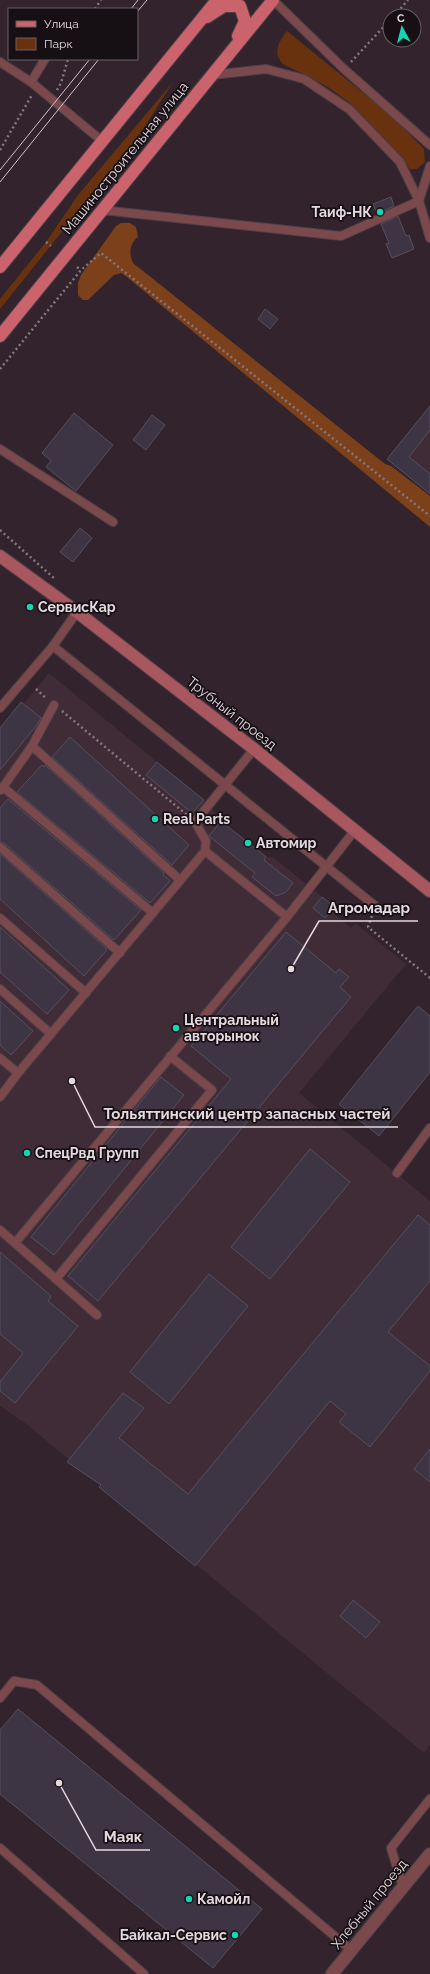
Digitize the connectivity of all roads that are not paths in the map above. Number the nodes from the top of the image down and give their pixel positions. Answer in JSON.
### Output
{"nodes":[{"id":1,"x":216,"y":0,"type":"edge"},
{"id":2,"x":273,"y":0,"type":"edge"},
{"id":3,"x":198,"y":22,"type":"junction"},
{"id":4,"x":232,"y":50,"type":"junction"},
{"id":5,"x":43,"y":60,"type":"edge"},
{"id":6,"x":0,"y":62,"type":"edge"},
{"id":7,"x":212,"y":75,"type":"junction"},
{"id":8,"x":31,"y":82,"type":"junction"},
{"id":9,"x":102,"y":142,"type":"junction"},
{"id":10,"x":430,"y":145,"type":"edge"},
{"id":11,"x":430,"y":166,"type":"edge"},
{"id":12,"x":419,"y":201,"type":"junction"},
{"id":13,"x":102,"y":210,"type":"junction"},
{"id":14,"x":430,"y":238,"type":"edge"},
{"id":15,"x":0,"y":267,"type":"edge"},
{"id":16,"x":0,"y":336,"type":"edge"},
{"id":17,"x":0,"y":449,"type":"edge"},
{"id":18,"x":113,"y":522,"type":"dead end"},
{"id":19,"x":0,"y":551,"type":"edge"},
{"id":20,"x":0,"y":556,"type":"edge"},
{"id":21,"x":12,"y":563,"type":"junction"},
{"id":22,"x":77,"y":612,"type":"junction"},
{"id":23,"x":52,"y":646,"type":"junction"},
{"id":24,"x":54,"y":705,"type":"road end"},
{"id":25,"x":0,"y":708,"type":"edge"},
{"id":26,"x":32,"y":746,"type":"junction"},
{"id":27,"x":254,"y":749,"type":"junction"},
{"id":28,"x":224,"y":786,"type":"junction"},
{"id":29,"x":2,"y":789,"type":"edge"},
{"id":30,"x":355,"y":830,"type":"junction"},
{"id":31,"x":0,"y":847,"type":"edge"},
{"id":32,"x":205,"y":852,"type":"junction"},
{"id":33,"x":326,"y":866,"type":"junction"},
{"id":34,"x":180,"y":880,"type":"junction"},
{"id":35,"x":430,"y":891,"type":"edge"},
{"id":36,"x":377,"y":908,"type":"road end"},
{"id":37,"x":153,"y":913,"type":"junction"},
{"id":38,"x":286,"y":917,"type":"junction"},
{"id":39,"x":0,"y":918,"type":"edge"},
{"id":40,"x":120,"y":953,"type":"junction"},
{"id":41,"x":0,"y":989,"type":"edge"},
{"id":42,"x":86,"y":993,"type":"junction"},
{"id":43,"x":51,"y":1034,"type":"junction"},
{"id":44,"x":170,"y":1056,"type":"junction"},
{"id":45,"x":0,"y":1058,"type":"edge"},
{"id":46,"x":18,"y":1073,"type":"junction"},
{"id":47,"x":0,"y":1097,"type":"edge"},
{"id":48,"x":430,"y":1128,"type":"edge"},
{"id":49,"x":397,"y":1173,"type":"dead end"},
{"id":50,"x":0,"y":1230,"type":"edge"},
{"id":51,"x":15,"y":1243,"type":"junction"},
{"id":52,"x":56,"y":1279,"type":"junction"},
{"id":53,"x":97,"y":1315,"type":"dead end"},
{"id":54,"x":0,"y":1698,"type":"edge"},
{"id":55,"x":430,"y":1800,"type":"edge"},
{"id":56,"x":0,"y":1848,"type":"edge"},
{"id":57,"x":430,"y":1854,"type":"edge"},
{"id":58,"x":403,"y":1887,"type":"junction"},
{"id":59,"x":351,"y":1950,"type":"junction"},
{"id":60,"x":144,"y":1974,"type":"edge"},
{"id":61,"x":332,"y":1974,"type":"edge"}],
"edges":[{"from":1,"to":3,"type":"main road","name":"Машиностроительная улица"},
{"from":2,"to":4,"type":"main road","name":"Машиностроительная улица"},
{"from":2,"to":10,"type":"lane"},
{"from":3,"to":4,"type":"main road"},
{"from":3,"to":9,"type":"main road","name":"Машиностроительная улица"},
{"from":4,"to":7,"type":"main road","name":"Машиностроительная улица"},
{"from":5,"to":8,"type":"lane"},
{"from":6,"to":8,"type":"lane"},
{"from":7,"to":12,"type":"lane"},
{"from":7,"to":13,"type":"main road","name":"Машиностроительная улица"},
{"from":8,"to":9,"type":"lane"},
{"from":9,"to":15,"type":"main road","name":"Машиностроительная улица"},
{"from":11,"to":12,"type":"lane"},
{"from":12,"to":13,"type":"lane"},
{"from":12,"to":14,"type":"lane"},
{"from":13,"to":16,"type":"main road","name":"Машиностроительная улица"},
{"from":17,"to":18,"type":"lane"},
{"from":19,"to":21,"type":"street"},
{"from":20,"to":21,"type":"street"},
{"from":21,"to":22,"type":"street","name":"Трубный проезд"},
{"from":22,"to":23,"type":"lane"},
{"from":22,"to":27,"type":"street","name":"Трубный проезд"},
{"from":23,"to":25,"type":"lane"},
{"from":23,"to":28,"type":"lane"},
{"from":24,"to":26,"type":"lane"},
{"from":26,"to":29,"type":"lane"},
{"from":26,"to":34,"type":"lane"},
{"from":27,"to":28,"type":"lane"},
{"from":27,"to":30,"type":"street","name":"Трубный проезд"},
{"from":28,"to":32,"type":"lane"},
{"from":28,"to":33,"type":"lane"},
{"from":29,"to":37,"type":"lane"},
{"from":30,"to":33,"type":"lane"},
{"from":30,"to":35,"type":"street","name":"Трубный проезд"},
{"from":31,"to":40,"type":"lane"},
{"from":32,"to":34,"type":"lane"},
{"from":32,"to":38,"type":"lane"},
{"from":33,"to":36,"type":"lane"},
{"from":33,"to":38,"type":"lane"},
{"from":34,"to":37,"type":"lane"},
{"from":37,"to":40,"type":"lane"},
{"from":38,"to":44,"type":"lane"},
{"from":39,"to":42,"type":"lane"},
{"from":40,"to":42,"type":"lane"},
{"from":41,"to":43,"type":"lane"},
{"from":42,"to":43,"type":"lane"},
{"from":43,"to":46,"type":"lane"},
{"from":44,"to":51,"type":"lane"},
{"from":44,"to":52,"type":"lane"},
{"from":45,"to":46,"type":"lane"},
{"from":46,"to":47,"type":"lane"},
{"from":48,"to":49,"type":"lane"},
{"from":50,"to":51,"type":"lane"},
{"from":51,"to":52,"type":"lane"},
{"from":52,"to":53,"type":"lane"},
{"from":54,"to":59,"type":"lane"},
{"from":55,"to":58,"type":"lane"},
{"from":56,"to":60,"type":"lane"},
{"from":57,"to":58,"type":"street","name":"Хлебный проезд"},
{"from":58,"to":59,"type":"street","name":"Хлебный проезд"},
{"from":59,"to":61,"type":"street","name":"Хлебный проезд"}]}
